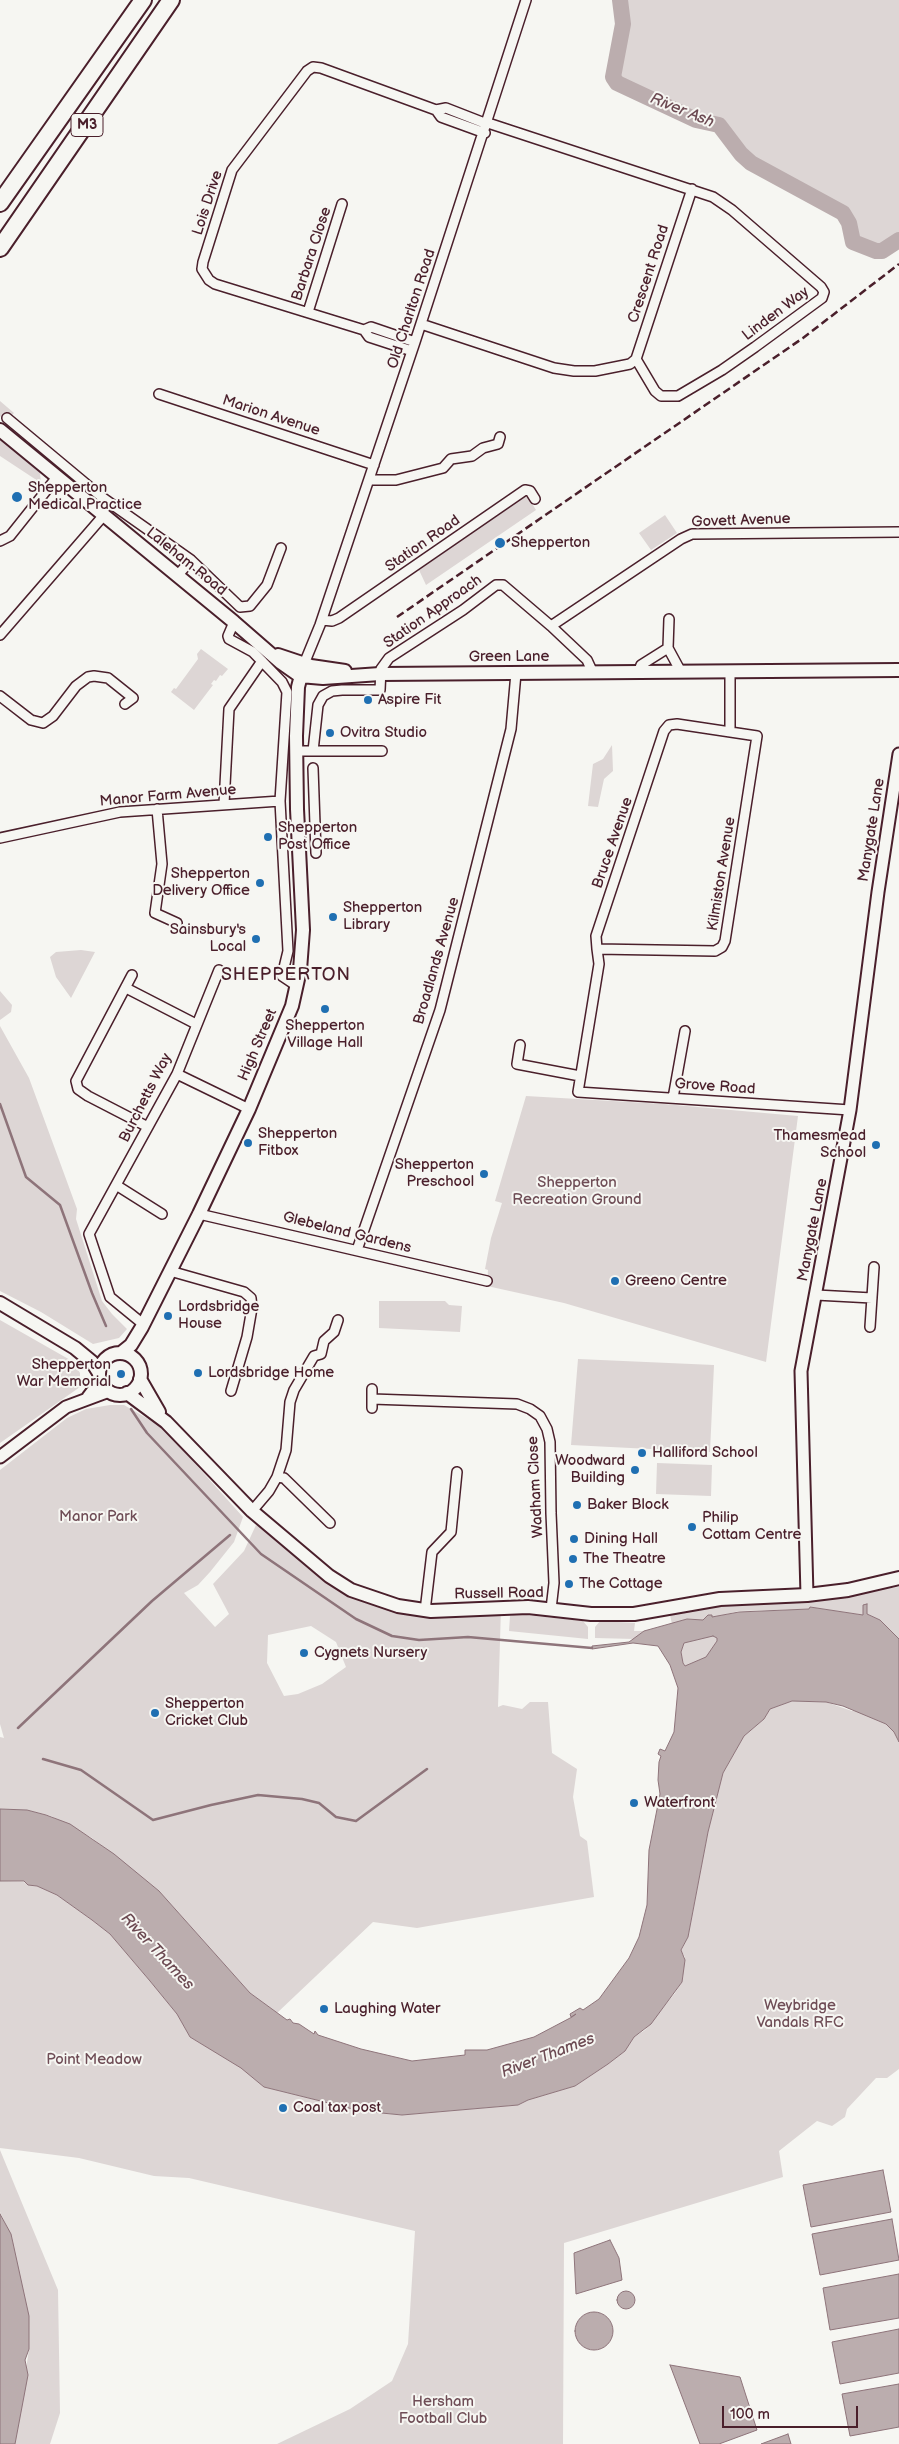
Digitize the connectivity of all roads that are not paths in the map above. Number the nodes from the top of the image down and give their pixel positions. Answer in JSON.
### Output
{"nodes":[{"id":1,"x":142,"y":0,"type":"edge"},
{"id":2,"x":171,"y":0,"type":"edge"},
{"id":3,"x":526,"y":0,"type":"edge"},
{"id":4,"x":487,"y":126,"type":"junction"},
{"id":5,"x":692,"y":189,"type":"junction"},
{"id":6,"x":0,"y":204,"type":"edge"},
{"id":7,"x":342,"y":204,"type":"dead end"},
{"id":8,"x":0,"y":248,"type":"edge"},
{"id":9,"x":308,"y":312,"type":"junction"},
{"id":10,"x":421,"y":324,"type":"junction"},
{"id":11,"x":414,"y":346,"type":"junction"},
{"id":12,"x":636,"y":359,"type":"junction"},
{"id":13,"x":158,"y":394,"type":"dead end"},
{"id":14,"x":7,"y":418,"type":"dead end"},
{"id":15,"x":0,"y":430,"type":"edge"},
{"id":16,"x":500,"y":437,"type":"dead end"},
{"id":17,"x":374,"y":465,"type":"junction"},
{"id":18,"x":57,"y":477,"type":"junction"},
{"id":19,"x":369,"y":480,"type":"junction"},
{"id":20,"x":535,"y":499,"type":"dead end"},
{"id":21,"x":104,"y":515,"type":"junction"},
{"id":22,"x":899,"y":532,"type":"edge"},
{"id":23,"x":0,"y":541,"type":"edge"},
{"id":24,"x":281,"y":548,"type":"dead end"},
{"id":25,"x":191,"y":560,"type":"junction"},
{"id":26,"x":178,"y":576,"type":"junction"},
{"id":27,"x":238,"y":604,"type":"junction"},
{"id":28,"x":230,"y":619,"type":"junction"},
{"id":29,"x":669,"y":619,"type":"dead end"},
{"id":30,"x":321,"y":622,"type":"junction"},
{"id":31,"x":551,"y":626,"type":"junction"},
{"id":32,"x":0,"y":636,"type":"edge"},
{"id":33,"x":668,"y":648,"type":"junction"},
{"id":34,"x":262,"y":661,"type":"junction"},
{"id":35,"x":899,"y":670,"type":"edge"},
{"id":36,"x":306,"y":671,"type":"junction"},
{"id":37,"x":681,"y":672,"type":"junction"},
{"id":38,"x":730,"y":672,"type":"junction"},
{"id":39,"x":516,"y":673,"type":"junction"},
{"id":40,"x":593,"y":673,"type":"junction"},
{"id":41,"x":638,"y":673,"type":"junction"},
{"id":42,"x":380,"y":674,"type":"junction"},
{"id":43,"x":0,"y":696,"type":"edge"},
{"id":44,"x":125,"y":704,"type":"dead end"},
{"id":45,"x":730,"y":732,"type":"junction"},
{"id":46,"x":298,"y":751,"type":"junction"},
{"id":47,"x":313,"y":751,"type":"junction"},
{"id":48,"x":382,"y":751,"type":"dead end"},
{"id":49,"x":899,"y":754,"type":"edge"},
{"id":50,"x":313,"y":768,"type":"dead end"},
{"id":51,"x":297,"y":792,"type":"junction"},
{"id":52,"x":313,"y":792,"type":"junction"},
{"id":53,"x":280,"y":801,"type":"junction"},
{"id":54,"x":224,"y":804,"type":"junction"},
{"id":55,"x":157,"y":809,"type":"junction"},
{"id":56,"x":0,"y":838,"type":"edge"},
{"id":57,"x":299,"y":846,"type":"junction"},
{"id":58,"x":177,"y":923,"type":"dead end"},
{"id":59,"x":597,"y":949,"type":"junction"},
{"id":60,"x":219,"y":970,"type":"dead end"},
{"id":61,"x":132,"y":975,"type":"dead end"},
{"id":62,"x":297,"y":986,"type":"junction"},
{"id":63,"x":126,"y":988,"type":"junction"},
{"id":64,"x":196,"y":1024,"type":"junction"},
{"id":65,"x":685,"y":1031,"type":"dead end"},
{"id":66,"x":520,"y":1046,"type":"dead end"},
{"id":67,"x":177,"y":1074,"type":"junction"},
{"id":68,"x":580,"y":1076,"type":"junction"},
{"id":69,"x":578,"y":1092,"type":"joint"},
{"id":70,"x":673,"y":1098,"type":"junction"},
{"id":71,"x":249,"y":1109,"type":"junction"},
{"id":72,"x":850,"y":1110,"type":"junction"},
{"id":73,"x":148,"y":1127,"type":"junction"},
{"id":74,"x":116,"y":1185,"type":"junction"},
{"id":75,"x":162,"y":1214,"type":"dead end"},
{"id":76,"x":199,"y":1214,"type":"junction"},
{"id":77,"x":357,"y":1250,"type":"junction"},
{"id":78,"x":874,"y":1267,"type":"dead end"},
{"id":79,"x":170,"y":1271,"type":"junction"},
{"id":80,"x":488,"y":1282,"type":"dead end"},
{"id":81,"x":816,"y":1295,"type":"junction"},
{"id":82,"x":872,"y":1298,"type":"junction"},
{"id":83,"x":0,"y":1303,"type":"edge"},
{"id":84,"x":338,"y":1320,"type":"dead end"},
{"id":85,"x":143,"y":1326,"type":"junction"},
{"id":86,"x":870,"y":1328,"type":"dead end"},
{"id":87,"x":75,"y":1348,"type":"junction"},
{"id":88,"x":121,"y":1353,"type":"junction"},
{"id":89,"x":106,"y":1358,"type":"junction"},
{"id":90,"x":137,"y":1361,"type":"junction"},
{"id":91,"x":99,"y":1377,"type":"junction"},
{"id":92,"x":140,"y":1379,"type":"junction"},
{"id":93,"x":109,"y":1391,"type":"junction"},
{"id":94,"x":231,"y":1392,"type":"dead end"},
{"id":95,"x":128,"y":1393,"type":"junction"},
{"id":96,"x":86,"y":1398,"type":"junction"},
{"id":97,"x":372,"y":1399,"type":"dead end"},
{"id":98,"x":166,"y":1422,"type":"junction"},
{"id":99,"x":0,"y":1457,"type":"edge"},
{"id":100,"x":457,"y":1472,"type":"dead end"},
{"id":101,"x":277,"y":1477,"type":"junction"},
{"id":102,"x":252,"y":1511,"type":"junction"},
{"id":103,"x":330,"y":1523,"type":"dead end"},
{"id":104,"x":899,"y":1578,"type":"edge"},
{"id":105,"x":806,"y":1595,"type":"junction"},
{"id":106,"x":551,"y":1610,"type":"junction"},
{"id":107,"x":425,"y":1611,"type":"junction"}],
"edges":[{"from":1,"to":6,"type":"highway","number":"M3"},
{"from":2,"to":8,"type":"highway","number":"M3"},
{"from":3,"to":4,"type":"street","name":"Old Charlton Road"},
{"from":4,"to":5,"type":"street"},
{"from":4,"to":9,"type":"street","name":"Lois Drive"},
{"from":4,"to":10,"type":"street","name":"Old Charlton Road"},
{"from":5,"to":12,"type":"street","name":"Crescent Road"},
{"from":5,"to":12,"type":"street","name":"Linden Way"},
{"from":7,"to":9,"type":"street","name":"Barbara Close"},
{"from":9,"to":11,"type":"street","name":"Lois Drive"},
{"from":10,"to":11,"type":"street","name":"Old Charlton Road"},
{"from":10,"to":12,"type":"street"},
{"from":11,"to":17,"type":"street","name":"Old Charlton Road"},
{"from":13,"to":17,"type":"street","name":"Marion Avenue"},
{"from":14,"to":25,"type":"street"},
{"from":15,"to":18,"type":"main road","name":"Laleham Road"},
{"from":16,"to":19,"type":"street"},
{"from":17,"to":19,"type":"street","name":"Old Charlton Road"},
{"from":18,"to":21,"type":"main road","name":"Laleham Road"},
{"from":18,"to":23,"type":"street"},
{"from":19,"to":30,"type":"street","name":"Old Charlton Road"},
{"from":20,"to":30,"type":"street","name":"Station Road"},
{"from":21,"to":26,"type":"main road","name":"Laleham Road"},
{"from":21,"to":32,"type":"street"},
{"from":22,"to":31,"type":"street","name":"Govett Avenue"},
{"from":24,"to":27,"type":"street"},
{"from":25,"to":26,"type":"street"},
{"from":25,"to":27,"type":"street"},
{"from":26,"to":28,"type":"main road","name":"Laleham Road"},
{"from":27,"to":28,"type":"street"},
{"from":28,"to":34,"type":"street"},
{"from":28,"to":36,"type":"main road","name":"Laleham Road"},
{"from":29,"to":33,"type":"street"},
{"from":30,"to":36,"type":"street","name":"Old Charlton Road"},
{"from":31,"to":40,"type":"street","name":"Station Approach"},
{"from":31,"to":42,"type":"street","name":"Station Approach"},
{"from":33,"to":37,"type":"street"},
{"from":33,"to":41,"type":"street"},
{"from":34,"to":53,"type":"street"},
{"from":34,"to":54,"type":"street"},
{"from":35,"to":38,"type":"main road","name":"Green Lane"},
{"from":36,"to":42,"type":"main road","name":"Green Lane"},
{"from":36,"to":46,"type":"main road","name":"High Street"},
{"from":37,"to":38,"type":"main road","name":"Green Lane"},
{"from":37,"to":41,"type":"main road","name":"Green Lane"},
{"from":38,"to":45,"type":"street"},
{"from":39,"to":40,"type":"main road","name":"Green Lane"},
{"from":39,"to":42,"type":"main road","name":"Green Lane"},
{"from":39,"to":77,"type":"street","name":"Broadlands Avenue"},
{"from":40,"to":41,"type":"main road","name":"Green Lane"},
{"from":42,"to":47,"type":"street"},
{"from":43,"to":44,"type":"street"},
{"from":45,"to":59,"type":"street","name":"Bruce Avenue"},
{"from":45,"to":59,"type":"street","name":"Kilmiston Avenue"},
{"from":46,"to":47,"type":"street"},
{"from":46,"to":51,"type":"main road","name":"High Street"},
{"from":47,"to":48,"type":"street"},
{"from":49,"to":72,"type":"street","name":"Manygate Lane"},
{"from":50,"to":52,"type":"street"},
{"from":51,"to":52,"type":"street"},
{"from":51,"to":57,"type":"main road","name":"High Street"},
{"from":52,"to":57,"type":"street"},
{"from":53,"to":54,"type":"street","name":"Manor Farm Avenue"},
{"from":53,"to":62,"type":"street"},
{"from":54,"to":55,"type":"street","name":"Manor Farm Avenue"},
{"from":55,"to":56,"type":"street","name":"Manor Farm Avenue"},
{"from":55,"to":58,"type":"street"},
{"from":57,"to":62,"type":"main road","name":"High Street"},
{"from":59,"to":68,"type":"street","name":"Bruce Avenue"},
{"from":60,"to":64,"type":"street","name":"Burchetts Way"},
{"from":61,"to":63,"type":"street"},
{"from":62,"to":71,"type":"main road","name":"High Street"},
{"from":63,"to":64,"type":"street"},
{"from":63,"to":73,"type":"street"},
{"from":64,"to":67,"type":"street","name":"Burchetts Way"},
{"from":65,"to":70,"type":"street"},
{"from":66,"to":68,"type":"street"},
{"from":67,"to":71,"type":"street"},
{"from":67,"to":73,"type":"street","name":"Burchetts Way"},
{"from":68,"to":69,"type":"street","name":"Bruce Avenue"},
{"from":69,"to":70,"type":"street","name":"Grove Road"},
{"from":70,"to":72,"type":"street","name":"Grove Road"},
{"from":71,"to":76,"type":"main road","name":"High Street"},
{"from":72,"to":81,"type":"street","name":"Manygate Lane"},
{"from":73,"to":74,"type":"street","name":"Burchetts Way"},
{"from":74,"to":75,"type":"street"},
{"from":74,"to":85,"type":"street","name":"Burchetts Way"},
{"from":76,"to":77,"type":"street","name":"Glebeland Gardens"},
{"from":76,"to":79,"type":"main road","name":"High Street"},
{"from":77,"to":80,"type":"street","name":"Glebeland Gardens"},
{"from":78,"to":82,"type":"street"},
{"from":79,"to":85,"type":"main road","name":"High Street"},
{"from":79,"to":94,"type":"street"},
{"from":81,"to":82,"type":"street"},
{"from":81,"to":105,"type":"street","name":"Manygate Lane"},
{"from":82,"to":86,"type":"street"},
{"from":83,"to":87,"type":"main road"},
{"from":84,"to":101,"type":"street"},
{"from":85,"to":88,"type":"main road","name":"High Street"},
{"from":85,"to":90,"type":"main road","name":"High Street"},
{"from":87,"to":89,"type":"main road"},
{"from":87,"to":91,"type":"main road"},
{"from":88,"to":89,"type":"main road"},
{"from":88,"to":90,"type":"main road"},
{"from":89,"to":91,"type":"main road"},
{"from":90,"to":92,"type":"main road"},
{"from":91,"to":93,"type":"main road"},
{"from":91,"to":96,"type":"street"},
{"from":92,"to":95,"type":"main road"},
{"from":92,"to":98,"type":"main road","name":"Russell Road"},
{"from":93,"to":95,"type":"main road"},
{"from":93,"to":96,"type":"street"},
{"from":95,"to":98,"type":"main road","name":"Russell Road"},
{"from":96,"to":99,"type":"street"},
{"from":97,"to":106,"type":"street","name":"Wadham Close"},
{"from":98,"to":102,"type":"main road","name":"Russell Road"},
{"from":100,"to":107,"type":"street"},
{"from":101,"to":102,"type":"street"},
{"from":101,"to":103,"type":"street"},
{"from":102,"to":107,"type":"main road","name":"Russell Road"},
{"from":104,"to":105,"type":"main road","name":"Russell Road"},
{"from":105,"to":106,"type":"main road","name":"Russell Road"},
{"from":106,"to":107,"type":"main road","name":"Russell Road"}]}
